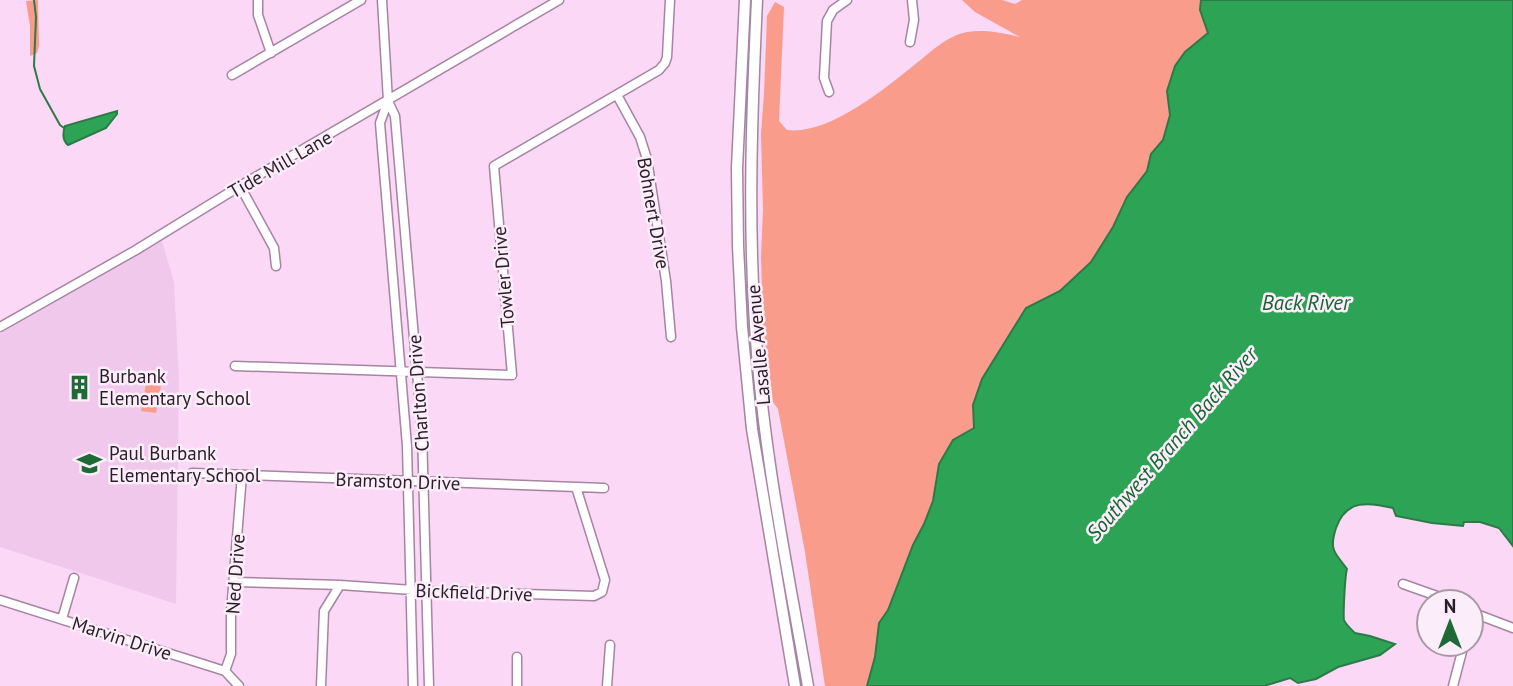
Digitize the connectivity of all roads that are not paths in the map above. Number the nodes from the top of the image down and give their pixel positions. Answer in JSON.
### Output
{"nodes":[{"id":1,"x":258,"y":0,"type":"edge"},
{"id":2,"x":361,"y":0,"type":"edge"},
{"id":3,"x":382,"y":0,"type":"edge"},
{"id":4,"x":559,"y":0,"type":"edge"},
{"id":5,"x":670,"y":0,"type":"edge"},
{"id":6,"x":744,"y":0,"type":"edge"},
{"id":7,"x":758,"y":0,"type":"edge"},
{"id":8,"x":848,"y":0,"type":"edge"},
{"id":9,"x":912,"y":0,"type":"edge"},
{"id":10,"x":910,"y":42,"type":"dead end"},
{"id":11,"x":271,"y":52,"type":"junction"},
{"id":12,"x":232,"y":75,"type":"dead end"},
{"id":13,"x":829,"y":92,"type":"dead end"},
{"id":14,"x":617,"y":94,"type":"junction"},
{"id":15,"x":388,"y":101,"type":"junction"},
{"id":16,"x":240,"y":186,"type":"junction"},
{"id":17,"x":276,"y":266,"type":"dead end"},
{"id":18,"x":0,"y":327,"type":"edge"},
{"id":19,"x":671,"y":337,"type":"dead end"},
{"id":20,"x":235,"y":366,"type":"dead end"},
{"id":21,"x":401,"y":372,"type":"junction"},
{"id":22,"x":417,"y":372,"type":"junction"},
{"id":23,"x":192,"y":473,"type":"dead end"},
{"id":24,"x":242,"y":475,"type":"junction"},
{"id":25,"x":408,"y":482,"type":"junction"},
{"id":26,"x":424,"y":482,"type":"junction"},
{"id":27,"x":576,"y":487,"type":"junction"},
{"id":28,"x":604,"y":488,"type":"dead end"},
{"id":29,"x":74,"y":578,"type":"dead end"},
{"id":30,"x":234,"y":582,"type":"junction"},
{"id":31,"x":1403,"y":584,"type":"dead end"},
{"id":32,"x":340,"y":585,"type":"junction"},
{"id":33,"x":1415,"y":588,"type":"edge"},
{"id":34,"x":411,"y":590,"type":"junction"},
{"id":35,"x":427,"y":591,"type":"junction"},
{"id":36,"x":0,"y":600,"type":"edge"},
{"id":37,"x":62,"y":619,"type":"junction"},
{"id":38,"x":1485,"y":620,"type":"edge"},
{"id":39,"x":1513,"y":628,"type":"edge"},
{"id":40,"x":610,"y":645,"type":"dead end"},
{"id":41,"x":517,"y":657,"type":"dead end"},
{"id":42,"x":1460,"y":658,"type":"edge"},
{"id":43,"x":225,"y":671,"type":"junction"},
{"id":44,"x":239,"y":686,"type":"edge"},
{"id":45,"x":321,"y":686,"type":"edge"},
{"id":46,"x":413,"y":686,"type":"edge"},
{"id":47,"x":429,"y":686,"type":"edge"},
{"id":48,"x":517,"y":686,"type":"edge"},
{"id":49,"x":607,"y":686,"type":"edge"},
{"id":50,"x":795,"y":686,"type":"edge"},
{"id":51,"x":808,"y":686,"type":"edge"},
{"id":52,"x":1452,"y":686,"type":"edge"}],
"edges":[{"from":1,"to":11,"type":"street"},
{"from":2,"to":11,"type":"street"},
{"from":3,"to":15,"type":"street","name":"Charlton Drive"},
{"from":4,"to":15,"type":"street","name":"Tide Mill Lane"},
{"from":5,"to":14,"type":"street","name":"Towler Drive"},
{"from":6,"to":50,"type":"main road","name":"Lasalle Avenue"},
{"from":7,"to":51,"type":"main road","name":"Lasalle Avenue"},
{"from":8,"to":13,"type":"street"},
{"from":9,"to":10,"type":"street"},
{"from":11,"to":12,"type":"street"},
{"from":14,"to":19,"type":"street","name":"Bohnert Drive"},
{"from":14,"to":22,"type":"street","name":"Towler Drive"},
{"from":15,"to":16,"type":"street","name":"Tide Mill Lane"},
{"from":15,"to":21,"type":"street","name":"Charlton Drive"},
{"from":15,"to":22,"type":"street","name":"Charlton Drive"},
{"from":16,"to":17,"type":"street"},
{"from":16,"to":18,"type":"street","name":"Tide Mill Lane"},
{"from":20,"to":21,"type":"street","name":"Towler Drive"},
{"from":21,"to":22,"type":"street","name":"Towler Drive"},
{"from":21,"to":25,"type":"street","name":"Charlton Drive"},
{"from":22,"to":26,"type":"street","name":"Charlton Drive"},
{"from":23,"to":24,"type":"street","name":"Bramston Drive"},
{"from":24,"to":25,"type":"street","name":"Bramston Drive"},
{"from":24,"to":30,"type":"street","name":"Ned Drive"},
{"from":25,"to":26,"type":"street","name":"Bramston Drive"},
{"from":25,"to":34,"type":"street","name":"Charlton Drive"},
{"from":26,"to":27,"type":"street","name":"Bramston Drive"},
{"from":26,"to":35,"type":"street","name":"Charlton Drive"},
{"from":27,"to":28,"type":"street","name":"Bramston Drive"},
{"from":27,"to":35,"type":"street","name":"Bickfield Drive"},
{"from":29,"to":37,"type":"street"},
{"from":30,"to":32,"type":"street","name":"Bickfield Drive"},
{"from":30,"to":43,"type":"street","name":"Ned Drive"},
{"from":31,"to":33,"type":"street"},
{"from":32,"to":34,"type":"street","name":"Bickfield Drive"},
{"from":32,"to":45,"type":"street"},
{"from":34,"to":35,"type":"street","name":"Bickfield Drive"},
{"from":34,"to":46,"type":"street","name":"Charlton Drive"},
{"from":35,"to":47,"type":"street","name":"Charlton Drive"},
{"from":36,"to":37,"type":"street","name":"Marvin Drive"},
{"from":37,"to":43,"type":"street","name":"Marvin Drive"},
{"from":38,"to":39,"type":"street"},
{"from":40,"to":49,"type":"street"},
{"from":41,"to":48,"type":"street"},
{"from":42,"to":52,"type":"street"},
{"from":43,"to":44,"type":"street","name":"Marvin Drive"}]}
